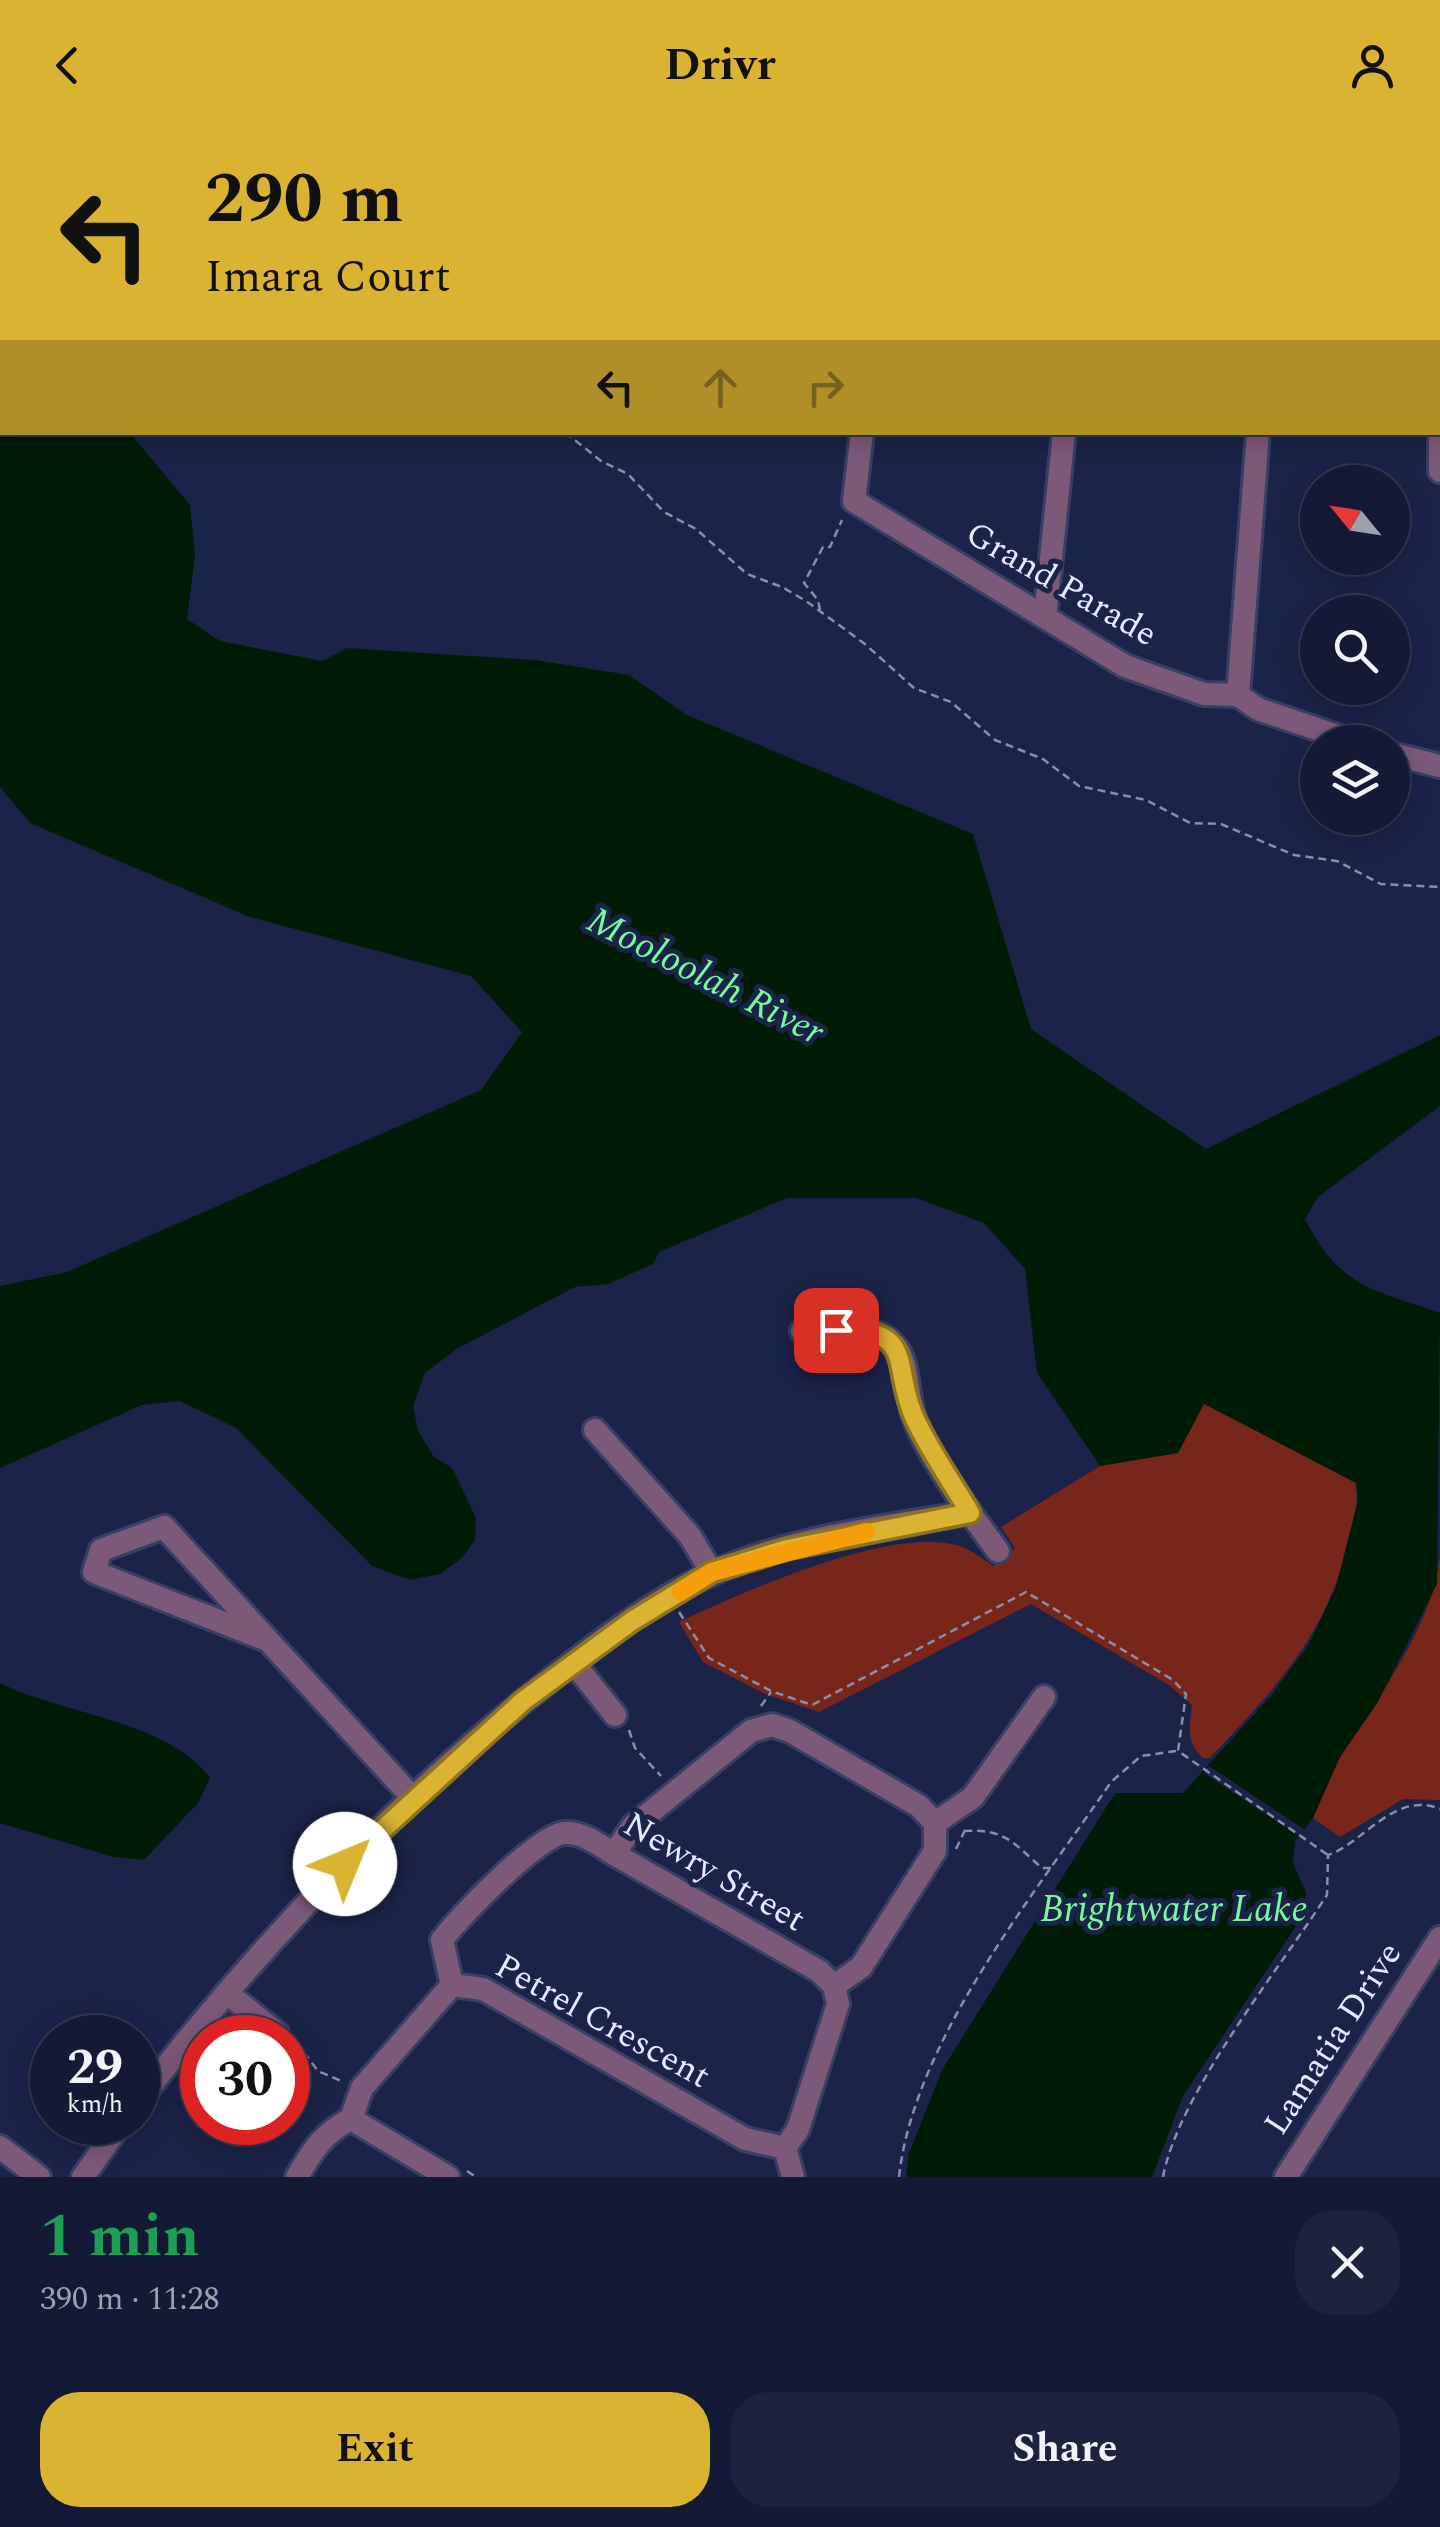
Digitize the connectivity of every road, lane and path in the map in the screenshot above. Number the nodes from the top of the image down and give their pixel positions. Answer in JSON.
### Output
{"nodes":[{"id":1,"x":1440,"y":413,"type":"edge"},
{"id":2,"x":569,"y":435,"type":"edge"},
{"id":3,"x":862,"y":435,"type":"edge"},
{"id":4,"x":1064,"y":435,"type":"edge"},
{"id":5,"x":1258,"y":435,"type":"edge"},
{"id":6,"x":1440,"y":471,"type":"edge"},
{"id":7,"x":854,"y":501,"type":"junction"},
{"id":8,"x":820,"y":612,"type":"junction"},
{"id":9,"x":1045,"y":617,"type":"junction"},
{"id":10,"x":1238,"y":695,"type":"junction"},
{"id":11,"x":1305,"y":725,"type":"edge"},
{"id":12,"x":1410,"y":758,"type":"edge"},
{"id":13,"x":1440,"y":766,"type":"edge"},
{"id":14,"x":1440,"y":887,"type":"edge"},
{"id":15,"x":802,"y":1332,"type":"dead end"},
{"id":16,"x":595,"y":1430,"type":"dead end"},
{"id":17,"x":970,"y":1513,"type":"junction"},
{"id":18,"x":998,"y":1552,"type":"dead end"},
{"id":19,"x":712,"y":1572,"type":"junction"},
{"id":20,"x":670,"y":1598,"type":"junction"},
{"id":21,"x":267,"y":1640,"type":"junction"},
{"id":22,"x":574,"y":1662,"type":"junction"},
{"id":23,"x":771,"y":1691,"type":"junction"},
{"id":24,"x":1044,"y":1697,"type":"dead end"},
{"id":25,"x":767,"y":1711,"type":"dead end"},
{"id":26,"x":615,"y":1715,"type":"joint"},
{"id":27,"x":1178,"y":1751,"type":"junction"},
{"id":28,"x":664,"y":1780,"type":"dead end"},
{"id":29,"x":413,"y":1798,"type":"junction"},
{"id":30,"x":1440,"y":1809,"type":"edge"},
{"id":31,"x":951,"y":1826,"type":"junction"},
{"id":32,"x":614,"y":1854,"type":"junction"},
{"id":33,"x":1328,"y":1855,"type":"junction"},
{"id":34,"x":1053,"y":1868,"type":"junction"},
{"id":35,"x":1440,"y":1938,"type":"edge"},
{"id":36,"x":452,"y":1985,"type":"junction"},
{"id":37,"x":834,"y":1986,"type":"junction"},
{"id":38,"x":226,"y":1993,"type":"junction"},
{"id":39,"x":254,"y":2015,"type":"edge"},
{"id":40,"x":310,"y":2059,"type":"edge"},
{"id":41,"x":160,"y":2075,"type":"edge"},
{"id":42,"x":362,"y":2088,"type":"junction"},
{"id":43,"x":351,"y":2119,"type":"junction"},
{"id":44,"x":106,"y":2145,"type":"edge"},
{"id":45,"x":0,"y":2147,"type":"edge"},
{"id":46,"x":786,"y":2148,"type":"junction"},
{"id":47,"x":39,"y":2177,"type":"edge"},
{"id":48,"x":84,"y":2177,"type":"edge"},
{"id":49,"x":297,"y":2177,"type":"edge"},
{"id":50,"x":448,"y":2177,"type":"edge"},
{"id":51,"x":794,"y":2177,"type":"edge"},
{"id":52,"x":899,"y":2177,"type":"edge"},
{"id":53,"x":1163,"y":2177,"type":"edge"},
{"id":54,"x":1286,"y":2177,"type":"edge"}],
"edges":[{"from":1,"to":6,"type":"street"},
{"from":2,"to":8,"type":"path"},
{"from":3,"to":7,"type":"street"},
{"from":4,"to":9,"type":"street"},
{"from":5,"to":10,"type":"street"},
{"from":7,"to":8,"type":"path"},
{"from":7,"to":9,"type":"street","name":"Grand Parade"},
{"from":8,"to":14,"type":"path"},
{"from":9,"to":10,"type":"street","name":"Grand Parade"},
{"from":10,"to":11,"type":"street","name":"Grand Parade"},
{"from":12,"to":13,"type":"street"},
{"from":15,"to":17,"type":"street"},
{"from":16,"to":19,"type":"street"},
{"from":17,"to":18,"type":"street"},
{"from":17,"to":19,"type":"street"},
{"from":19,"to":20,"type":"street"},
{"from":20,"to":22,"type":"street"},
{"from":20,"to":23,"type":"path"},
{"from":21,"to":21,"type":"street"},
{"from":21,"to":29,"type":"street"},
{"from":22,"to":26,"type":"street"},
{"from":22,"to":29,"type":"street"},
{"from":23,"to":25,"type":"path"},
{"from":23,"to":27,"type":"path"},
{"from":24,"to":31,"type":"street"},
{"from":26,"to":28,"type":"path"},
{"from":27,"to":33,"type":"path"},
{"from":27,"to":34,"type":"path"},
{"from":29,"to":38,"type":"street"},
{"from":30,"to":33,"type":"path"},
{"from":31,"to":32,"type":"street"},
{"from":31,"to":34,"type":"path"},
{"from":31,"to":37,"type":"street"},
{"from":32,"to":36,"type":"street","name":"Newry Street"},
{"from":32,"to":37,"type":"street","name":"Newry Street"},
{"from":33,"to":53,"type":"path"},
{"from":34,"to":52,"type":"path"},
{"from":35,"to":54,"type":"street","name":"Lamatia Drive"},
{"from":36,"to":42,"type":"street","name":"Petrel Crescent"},
{"from":36,"to":46,"type":"street","name":"Petrel Crescent"},
{"from":37,"to":46,"type":"street"},
{"from":38,"to":39,"type":"street"},
{"from":38,"to":41,"type":"street"},
{"from":40,"to":42,"type":"path"},
{"from":42,"to":43,"type":"street","name":"Petrel Crescent"},
{"from":43,"to":49,"type":"street"},
{"from":43,"to":50,"type":"street"},
{"from":44,"to":48,"type":"street"},
{"from":45,"to":47,"type":"street"},
{"from":46,"to":51,"type":"street"}]}
